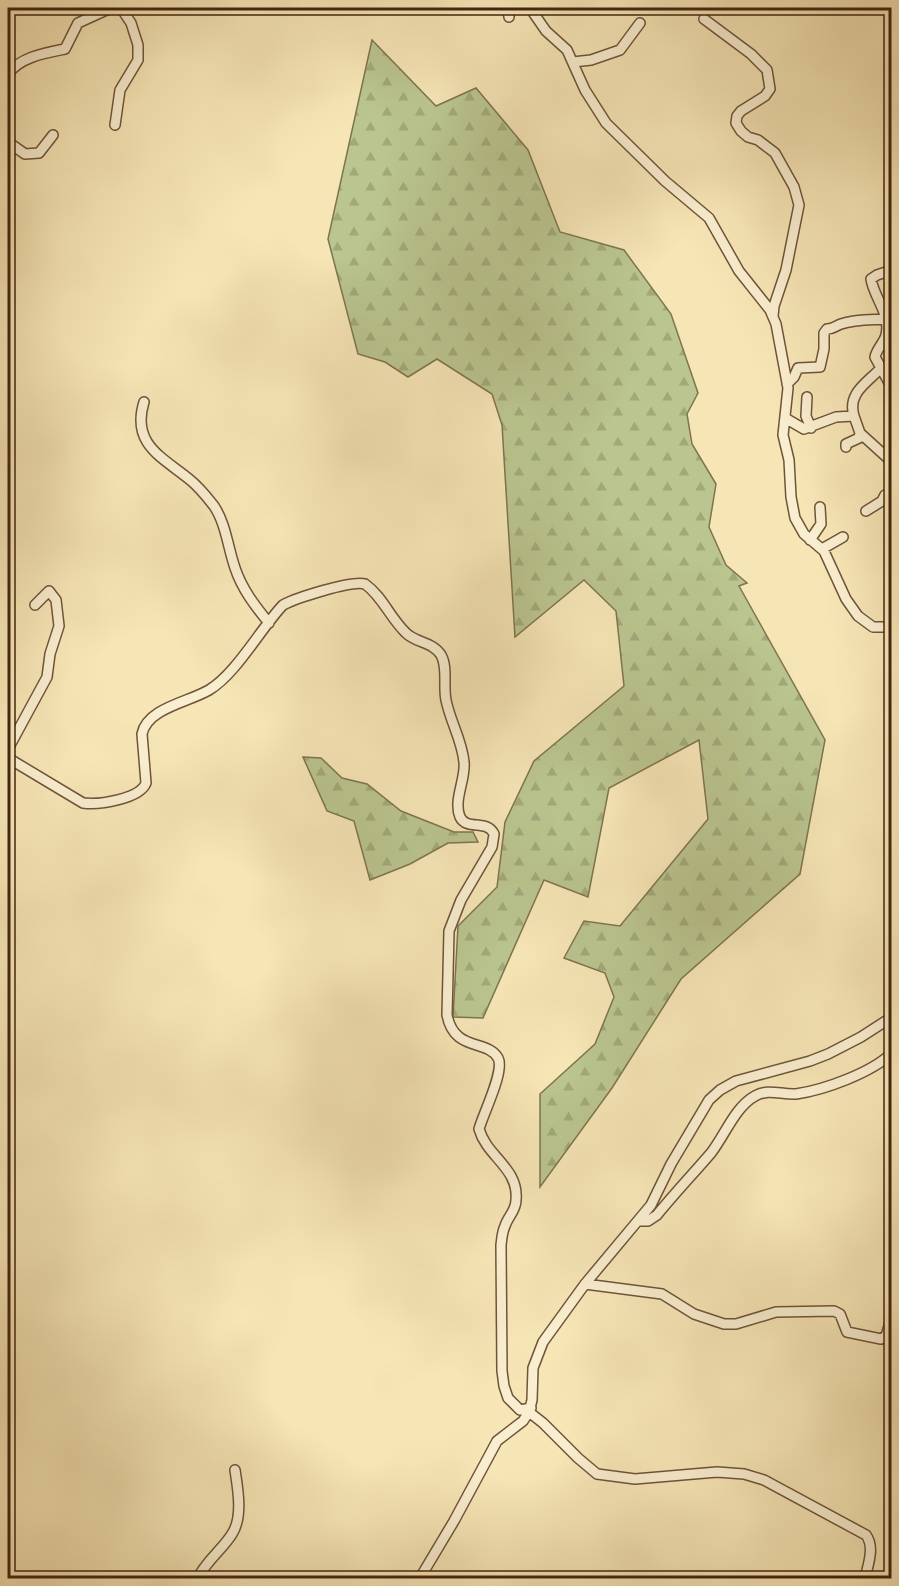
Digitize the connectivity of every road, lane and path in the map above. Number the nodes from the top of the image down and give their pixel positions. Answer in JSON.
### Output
{"nodes":[{"id":1,"x":112,"y":8,"type":"edge"},
{"id":2,"x":530,"y":8,"type":"edge"},
{"id":3,"x":704,"y":19,"type":"dead end"},
{"id":4,"x":640,"y":23,"type":"dead end"},
{"id":5,"x":573,"y":62,"type":"junction"},
{"id":6,"x":8,"y":74,"type":"edge"},
{"id":7,"x":115,"y":125,"type":"dead end"},
{"id":8,"x":53,"y":135,"type":"dead end"},
{"id":9,"x":8,"y":142,"type":"edge"},
{"id":10,"x":891,"y":270,"type":"edge"},
{"id":11,"x":773,"y":316,"type":"junction"},
{"id":12,"x":888,"y":323,"type":"edge"},
{"id":13,"x":881,"y":368,"type":"junction"},
{"id":14,"x":787,"y":384,"type":"junction"},
{"id":15,"x":891,"y":388,"type":"edge"},
{"id":16,"x":807,"y":397,"type":"dead end"},
{"id":17,"x":144,"y":402,"type":"dead end"},
{"id":18,"x":854,"y":416,"type":"junction"},
{"id":19,"x":785,"y":418,"type":"junction"},
{"id":20,"x":807,"y":428,"type":"junction"},
{"id":21,"x":860,"y":433,"type":"junction"},
{"id":22,"x":806,"y":441,"type":"dead end"},
{"id":23,"x":846,"y":447,"type":"dead end"},
{"id":24,"x":891,"y":459,"type":"edge"},
{"id":25,"x":891,"y":493,"type":"edge"},
{"id":26,"x":820,"y":507,"type":"dead end"},
{"id":27,"x":866,"y":511,"type":"dead end"},
{"id":28,"x":843,"y":537,"type":"dead end"},
{"id":29,"x":810,"y":540,"type":"junction"},
{"id":30,"x":822,"y":549,"type":"junction"},
{"id":31,"x":35,"y":605,"type":"dead end"},
{"id":32,"x":269,"y":623,"type":"junction"},
{"id":33,"x":891,"y":627,"type":"edge"},
{"id":34,"x":8,"y":749,"type":"edge"},
{"id":35,"x":8,"y":758,"type":"edge"},
{"id":36,"x":891,"y":1017,"type":"edge"},
{"id":37,"x":891,"y":1053,"type":"edge"},
{"id":38,"x":639,"y":1221,"type":"junction"},
{"id":39,"x":585,"y":1284,"type":"junction"},
{"id":40,"x":891,"y":1316,"type":"edge"},
{"id":41,"x":530,"y":1410,"type":"junction"},
{"id":42,"x":235,"y":1470,"type":"dead end"},
{"id":43,"x":198,"y":1578,"type":"edge"},
{"id":44,"x":420,"y":1578,"type":"edge"},
{"id":45,"x":865,"y":1578,"type":"edge"}],
"edges":[{"from":1,"to":6,"type":"street"},
{"from":1,"to":7,"type":"street"},
{"from":2,"to":5,"type":"street"},
{"from":3,"to":11,"type":"street"},
{"from":4,"to":5,"type":"street"},
{"from":5,"to":11,"type":"street"},
{"from":8,"to":9,"type":"street"},
{"from":10,"to":12,"type":"street"},
{"from":11,"to":14,"type":"street"},
{"from":12,"to":13,"type":"street"},
{"from":12,"to":14,"type":"street"},
{"from":13,"to":15,"type":"street"},
{"from":13,"to":18,"type":"street"},
{"from":14,"to":19,"type":"street"},
{"from":16,"to":20,"type":"street"},
{"from":17,"to":32,"type":"street"},
{"from":18,"to":20,"type":"street"},
{"from":18,"to":21,"type":"street"},
{"from":19,"to":20,"type":"street"},
{"from":19,"to":29,"type":"street"},
{"from":20,"to":22,"type":"street"},
{"from":21,"to":23,"type":"street"},
{"from":21,"to":24,"type":"street"},
{"from":25,"to":27,"type":"street"},
{"from":26,"to":29,"type":"street"},
{"from":28,"to":30,"type":"street"},
{"from":29,"to":30,"type":"street"},
{"from":30,"to":33,"type":"street"},
{"from":31,"to":34,"type":"street"},
{"from":32,"to":35,"type":"street"},
{"from":32,"to":41,"type":"street"},
{"from":36,"to":38,"type":"street"},
{"from":37,"to":38,"type":"street"},
{"from":38,"to":39,"type":"street"},
{"from":39,"to":40,"type":"street"},
{"from":39,"to":41,"type":"street"},
{"from":41,"to":44,"type":"street"},
{"from":41,"to":45,"type":"street"},
{"from":42,"to":43,"type":"street"}]}
